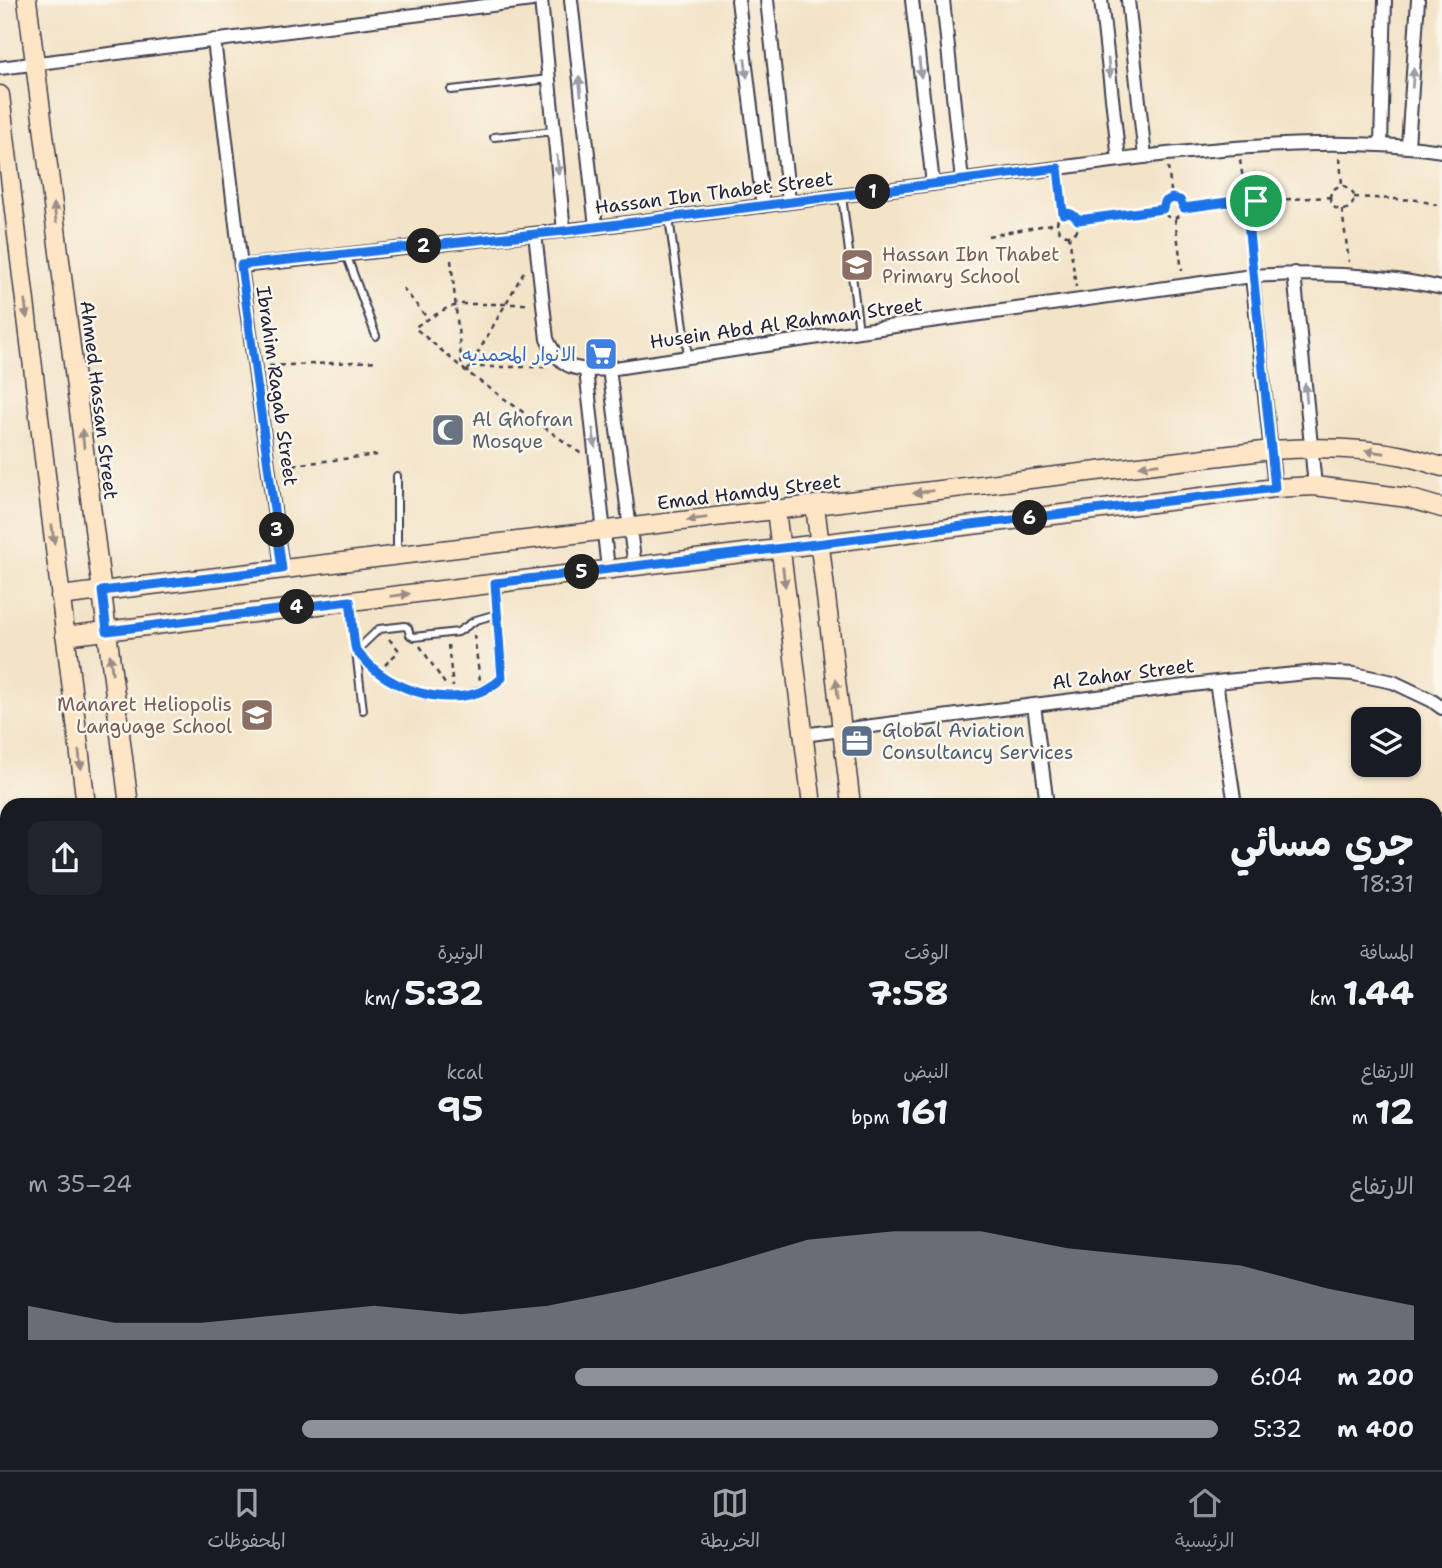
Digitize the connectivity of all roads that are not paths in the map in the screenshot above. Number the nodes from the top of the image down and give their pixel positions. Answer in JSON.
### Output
{"nodes":[{"id":1,"x":27,"y":0,"type":"edge"},
{"id":2,"x":532,"y":0,"type":"edge"},
{"id":3,"x":541,"y":0,"type":"edge"},
{"id":4,"x":571,"y":0,"type":"edge"},
{"id":5,"x":738,"y":0,"type":"edge"},
{"id":6,"x":767,"y":0,"type":"edge"},
{"id":7,"x":912,"y":0,"type":"edge"},
{"id":8,"x":943,"y":0,"type":"edge"},
{"id":9,"x":1101,"y":0,"type":"edge"},
{"id":10,"x":1128,"y":0,"type":"edge"},
{"id":11,"x":1385,"y":0,"type":"edge"},
{"id":12,"x":1418,"y":0,"type":"edge"},
{"id":13,"x":214,"y":40,"type":"junction"},
{"id":14,"x":36,"y":63,"type":"junction"},
{"id":15,"x":0,"y":68,"type":"edge"},
{"id":16,"x":549,"y":79,"type":"junction"},
{"id":17,"x":450,"y":90,"type":"dead end"},
{"id":18,"x":0,"y":95,"type":"edge"},
{"id":19,"x":554,"y":131,"type":"junction"},
{"id":20,"x":494,"y":137,"type":"dead end"},
{"id":21,"x":1381,"y":144,"type":"junction"},
{"id":22,"x":1408,"y":146,"type":"junction"},
{"id":23,"x":1442,"y":151,"type":"edge"},
{"id":24,"x":1145,"y":157,"type":"junction"},
{"id":25,"x":1119,"y":160,"type":"junction"},
{"id":26,"x":962,"y":181,"type":"junction"},
{"id":27,"x":933,"y":184,"type":"junction"},
{"id":28,"x":842,"y":196,"type":"junction"},
{"id":29,"x":789,"y":202,"type":"junction"},
{"id":30,"x":763,"y":206,"type":"junction"},
{"id":31,"x":669,"y":218,"type":"junction"},
{"id":32,"x":596,"y":227,"type":"junction"},
{"id":33,"x":564,"y":231,"type":"junction"},
{"id":34,"x":535,"y":234,"type":"junction"},
{"id":35,"x":346,"y":254,"type":"junction"},
{"id":36,"x":241,"y":265,"type":"junction"},
{"id":37,"x":1294,"y":273,"type":"junction"},
{"id":38,"x":1252,"y":275,"type":"junction"},
{"id":39,"x":1442,"y":288,"type":"edge"},
{"id":40,"x":859,"y":331,"type":"junction"},
{"id":41,"x":376,"y":336,"type":"dead end"},
{"id":42,"x":688,"y":356,"type":"junction"},
{"id":43,"x":609,"y":369,"type":"junction"},
{"id":44,"x":586,"y":370,"type":"junction"},
{"id":45,"x":1311,"y":447,"type":"junction"},
{"id":46,"x":1271,"y":450,"type":"junction"},
{"id":47,"x":1442,"y":467,"type":"edge"},
{"id":48,"x":397,"y":475,"type":"dead end"},
{"id":49,"x":1315,"y":486,"type":"junction"},
{"id":50,"x":1275,"y":488,"type":"junction"},
{"id":51,"x":816,"y":505,"type":"junction"},
{"id":52,"x":1442,"y":508,"type":"edge"},
{"id":53,"x":776,"y":510,"type":"junction"},
{"id":54,"x":630,"y":528,"type":"junction"},
{"id":55,"x":604,"y":530,"type":"junction"},
{"id":56,"x":820,"y":544,"type":"junction"},
{"id":57,"x":780,"y":548,"type":"junction"},
{"id":58,"x":397,"y":555,"type":"junction"},
{"id":59,"x":635,"y":567,"type":"junction"},
{"id":60,"x":282,"y":569,"type":"junction"},
{"id":61,"x":608,"y":569,"type":"junction"},
{"id":62,"x":495,"y":583,"type":"junction"},
{"id":63,"x":102,"y":591,"type":"junction"},
{"id":64,"x":60,"y":596,"type":"junction"},
{"id":65,"x":350,"y":601,"type":"junction"},
{"id":66,"x":497,"y":614,"type":"junction"},
{"id":67,"x":107,"y":631,"type":"junction"},
{"id":68,"x":65,"y":636,"type":"junction"},
{"id":69,"x":356,"y":651,"type":"junction"},
{"id":70,"x":1216,"y":682,"type":"junction"},
{"id":71,"x":1034,"y":705,"type":"junction"},
{"id":72,"x":1442,"y":708,"type":"edge"},
{"id":73,"x":363,"y":710,"type":"dead end"},
{"id":74,"x":842,"y":731,"type":"junction"},
{"id":75,"x":803,"y":735,"type":"junction"},
{"id":76,"x":85,"y":798,"type":"edge"},
{"id":77,"x":128,"y":798,"type":"edge"},
{"id":78,"x":811,"y":798,"type":"edge"},
{"id":79,"x":850,"y":798,"type":"edge"},
{"id":80,"x":1046,"y":798,"type":"edge"},
{"id":81,"x":1234,"y":798,"type":"edge"}],
"edges":[{"from":1,"to":14,"type":"street","name":"Ahmed Hassan Street"},
{"from":2,"to":13,"type":"street"},
{"from":3,"to":16,"type":"street"},
{"from":32,"to":4,"type":"street","one_way":true},
{"from":5,"to":30,"type":"street","one_way":true},
{"from":6,"to":29,"type":"street"},
{"from":7,"to":27,"type":"street","one_way":true},
{"from":8,"to":26,"type":"street"},
{"from":9,"to":25,"type":"street","one_way":true},
{"from":10,"to":24,"type":"street"},
{"from":11,"to":21,"type":"street"},
{"from":22,"to":12,"type":"street","one_way":true},
{"from":13,"to":14,"type":"street"},
{"from":13,"to":36,"type":"street","name":"Ibrahim Ragab Street"},
{"from":14,"to":15,"type":"street"},
{"from":63,"to":14,"type":"street","name":"Ahmed Hassan Street","one_way":true},
{"from":16,"to":17,"type":"lane"},
{"from":16,"to":19,"type":"street"},
{"from":18,"to":64,"type":"street","one_way":true},
{"from":19,"to":20,"type":"lane"},
{"from":19,"to":33,"type":"street","one_way":true},
{"from":21,"to":22,"type":"street","name":"Hassan Ibn Thabet Street"},
{"from":21,"to":24,"type":"street","name":"Hassan Ibn Thabet Street"},
{"from":22,"to":23,"type":"street","name":"Hassan Ibn Thabet Street"},
{"from":24,"to":25,"type":"street","name":"Hassan Ibn Thabet Street"},
{"from":25,"to":26,"type":"street","name":"Hassan Ibn Thabet Street"},
{"from":26,"to":27,"type":"street","name":"Hassan Ibn Thabet Street"},
{"from":27,"to":28,"type":"street","name":"Hassan Ibn Thabet Street"},
{"from":28,"to":29,"type":"street","name":"Hassan Ibn Thabet Street"},
{"from":28,"to":40,"type":"lane"},
{"from":29,"to":30,"type":"street","name":"Hassan Ibn Thabet Street"},
{"from":30,"to":31,"type":"street","name":"Hassan Ibn Thabet Street"},
{"from":31,"to":32,"type":"street","name":"Hassan Ibn Thabet Street"},
{"from":31,"to":42,"type":"lane"},
{"from":32,"to":33,"type":"street","name":"Hassan Ibn Thabet Street"},
{"from":33,"to":34,"type":"street","name":"Hassan Ibn Thabet Street"},
{"from":34,"to":35,"type":"street","name":"Hassan Ibn Thabet Street"},
{"from":34,"to":44,"type":"street","name":"Husein Abd Al Rahman Street"},
{"from":35,"to":36,"type":"street","name":"Hassan Ibn Thabet Street"},
{"from":35,"to":41,"type":"lane"},
{"from":36,"to":60,"type":"street","name":"Ibrahim Ragab Street"},
{"from":37,"to":38,"type":"street","name":"Husein Abd Al Rahman Street"},
{"from":37,"to":39,"type":"street","name":"Husein Abd Al Rahman Street"},
{"from":45,"to":37,"type":"street","one_way":true},
{"from":38,"to":40,"type":"street","name":"Husein Abd Al Rahman Street"},
{"from":38,"to":46,"type":"street"},
{"from":40,"to":42,"type":"street","name":"Husein Abd Al Rahman Street"},
{"from":42,"to":43,"type":"street","name":"Husein Abd Al Rahman Street"},
{"from":43,"to":44,"type":"street","name":"Husein Abd Al Rahman Street"},
{"from":43,"to":54,"type":"street"},
{"from":44,"to":55,"type":"street","one_way":true},
{"from":45,"to":46,"type":"street","name":"Emad Hamdy Street"},
{"from":47,"to":45,"type":"street","name":"Emad Hamdy Street","one_way":true},
{"from":45,"to":49,"type":"street"},
{"from":46,"to":50,"type":"street"},
{"from":46,"to":51,"type":"street","name":"Emad Hamdy Street","one_way":true},
{"from":48,"to":58,"type":"lane"},
{"from":49,"to":50,"type":"street"},
{"from":49,"to":52,"type":"street"},
{"from":50,"to":56,"type":"street"},
{"from":51,"to":53,"type":"street","name":"Emad Hamdy Street"},
{"from":51,"to":56,"type":"street"},
{"from":53,"to":54,"type":"street","name":"Emad Hamdy Street","one_way":true},
{"from":53,"to":57,"type":"street"},
{"from":54,"to":55,"type":"street","name":"Emad Hamdy Street"},
{"from":54,"to":59,"type":"street"},
{"from":55,"to":58,"type":"street","name":"Emad Hamdy Street"},
{"from":55,"to":61,"type":"street"},
{"from":56,"to":57,"type":"street"},
{"from":74,"to":56,"type":"street","one_way":true},
{"from":57,"to":59,"type":"street"},
{"from":57,"to":75,"type":"street","one_way":true},
{"from":58,"to":60,"type":"street","name":"Emad Hamdy Street"},
{"from":59,"to":61,"type":"street"},
{"from":60,"to":63,"type":"street","name":"Emad Hamdy Street"},
{"from":61,"to":62,"type":"street"},
{"from":65,"to":62,"type":"street","one_way":true},
{"from":62,"to":66,"type":"lane"},
{"from":63,"to":64,"type":"street","name":"Emad Hamdy Street"},
{"from":63,"to":67,"type":"street","name":"Ahmed Hassan Street"},
{"from":64,"to":68,"type":"street"},
{"from":65,"to":67,"type":"street"},
{"from":65,"to":69,"type":"lane"},
{"from":66,"to":69,"type":"lane"},
{"from":66,"to":69,"type":"lane"},
{"from":67,"to":68,"type":"street"},
{"from":77,"to":67,"type":"street","name":"Ahmed Hassan Street","one_way":true},
{"from":68,"to":76,"type":"street","one_way":true},
{"from":69,"to":73,"type":"lane"},
{"from":70,"to":71,"type":"street","name":"Al Zahar Street"},
{"from":70,"to":72,"type":"street","name":"Al Zahar Street"},
{"from":70,"to":81,"type":"street"},
{"from":71,"to":74,"type":"street","name":"Al Zahar Street"},
{"from":71,"to":80,"type":"street"},
{"from":74,"to":75,"type":"street","name":"Al Zahar Street"},
{"from":74,"to":79,"type":"street"},
{"from":75,"to":78,"type":"street"}]}
